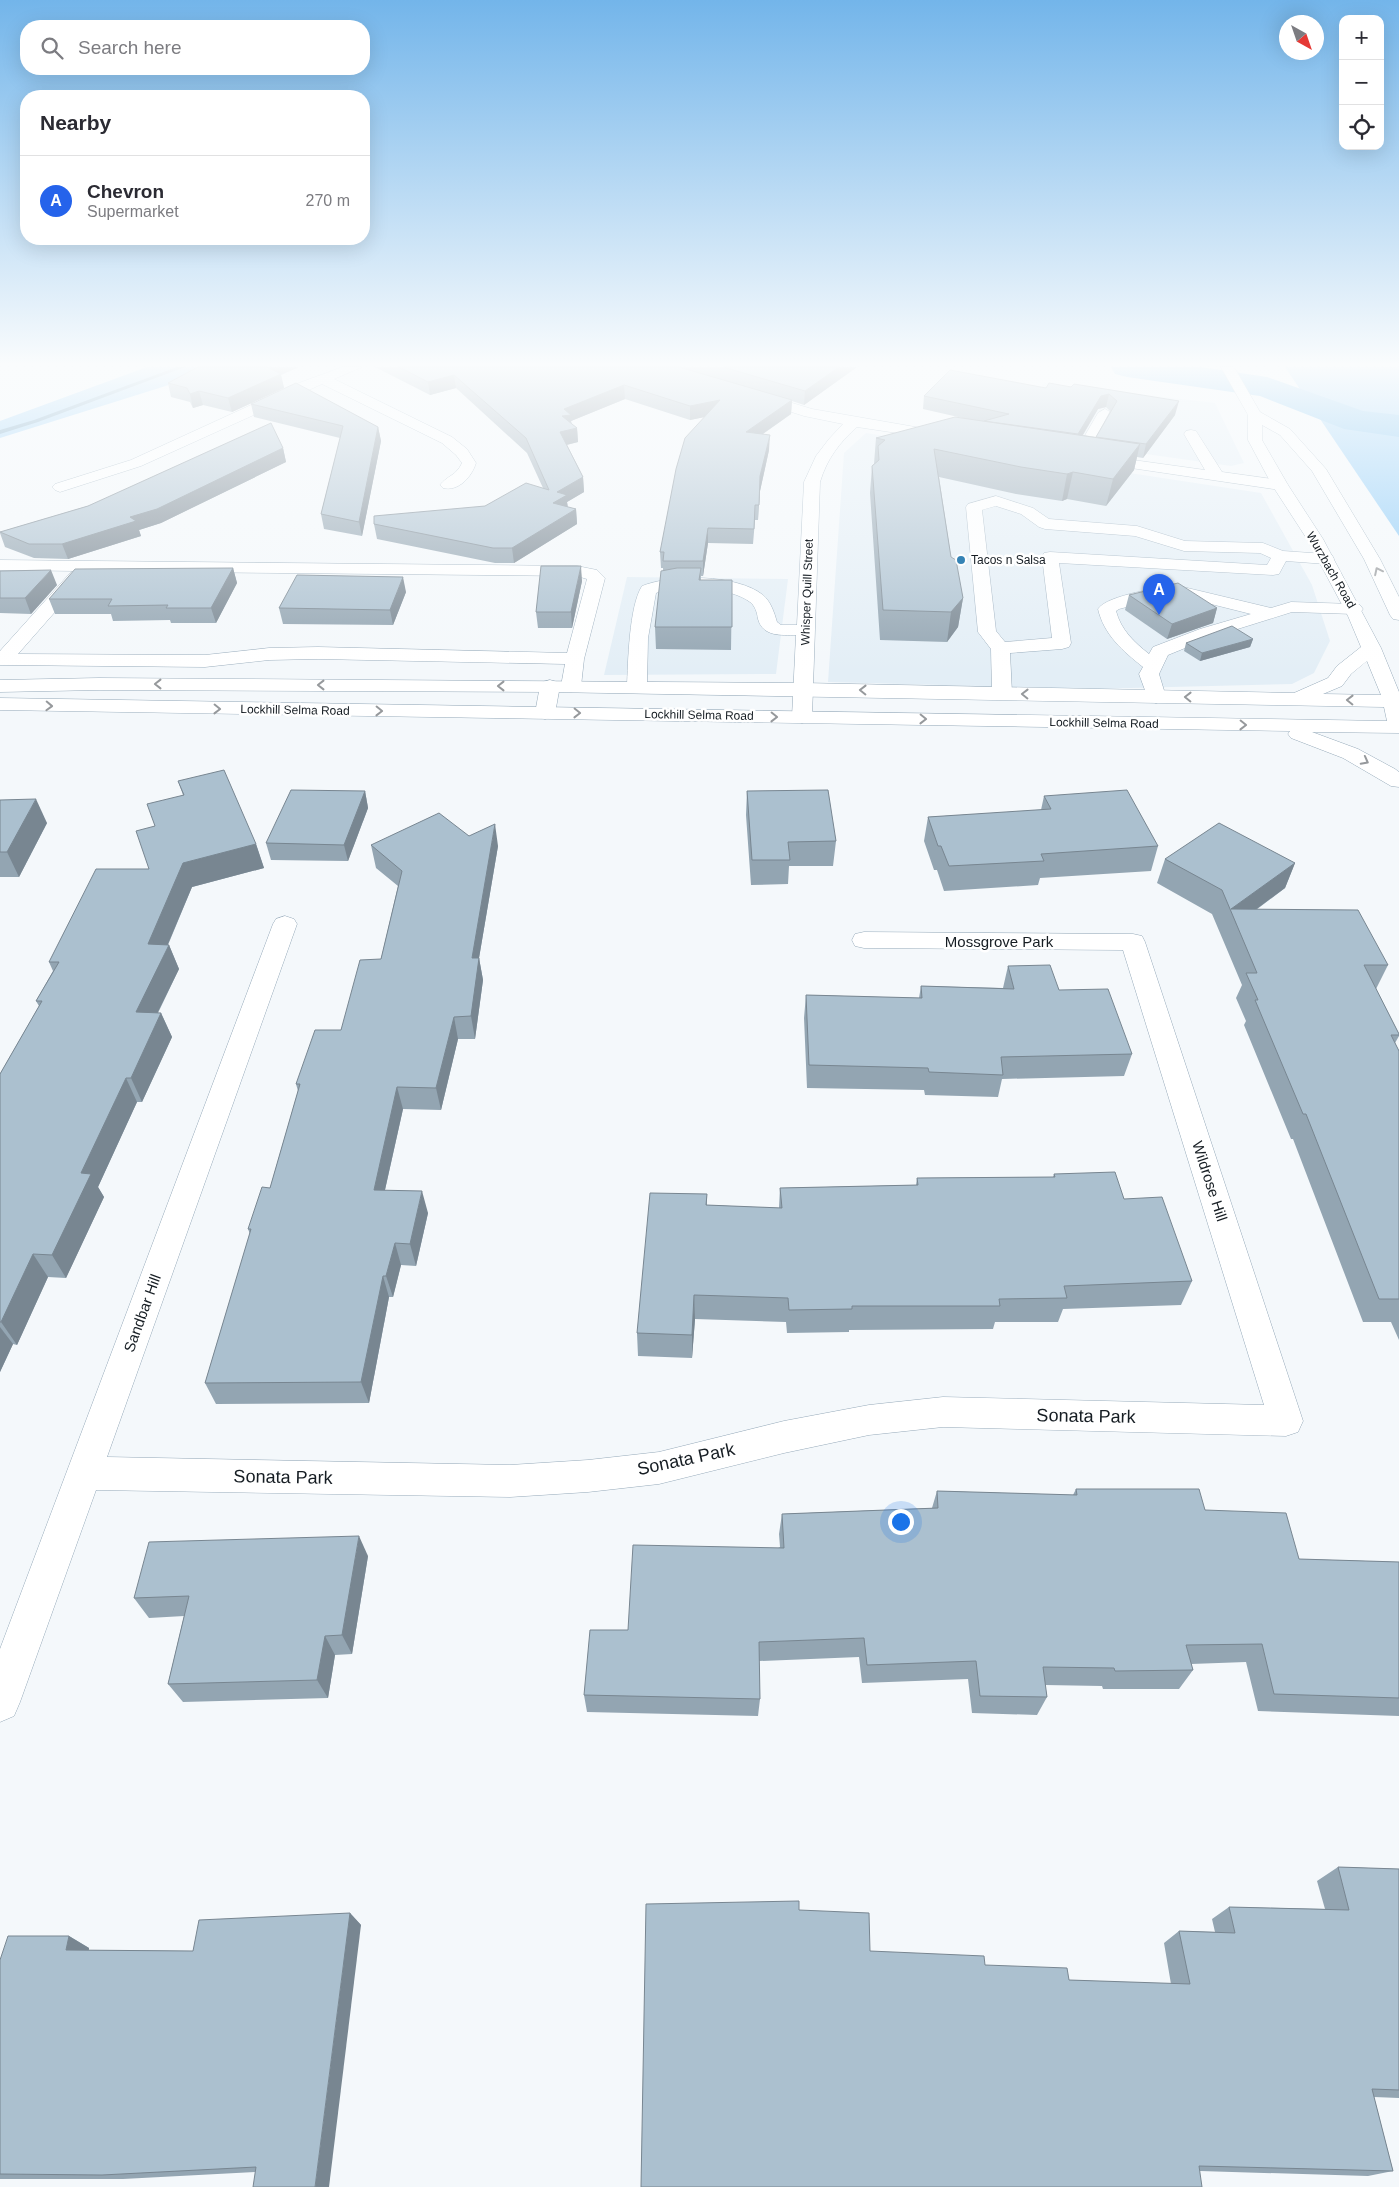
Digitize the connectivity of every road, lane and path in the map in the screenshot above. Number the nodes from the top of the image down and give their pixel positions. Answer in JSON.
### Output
{"nodes":[{"id":1,"x":117,"y":469,"type":"edge"},
{"id":2,"x":467,"y":469,"type":"edge"},
{"id":3,"x":815,"y":469,"type":"edge"},
{"id":4,"x":1164,"y":469,"type":"edge"},
{"id":5,"x":1212,"y":469,"type":"edge"},
{"id":6,"x":1280,"y":469,"type":"edge"},
{"id":7,"x":1317,"y":469,"type":"edge"},
{"id":8,"x":1217,"y":477,"type":"junction"},
{"id":9,"x":448,"y":485,"type":"dead end"},
{"id":10,"x":1293,"y":485,"type":"junction"},
{"id":11,"x":60,"y":487,"type":"dead end"},
{"id":12,"x":1045,"y":524,"type":"junction"},
{"id":13,"x":1339,"y":536,"type":"dead end"},
{"id":14,"x":1365,"y":546,"type":"junction"},
{"id":15,"x":1280,"y":556,"type":"junction"},
{"id":16,"x":1050,"y":557,"type":"junction"},
{"id":17,"x":1326,"y":558,"type":"junction"},
{"id":18,"x":0,"y":565,"type":"edge"},
{"id":19,"x":86,"y":565,"type":"junction"},
{"id":20,"x":1354,"y":609,"type":"junction"},
{"id":21,"x":1271,"y":613,"type":"junction"},
{"id":22,"x":1399,"y":615,"type":"edge"},
{"id":23,"x":805,"y":630,"type":"junction"},
{"id":24,"x":1000,"y":648,"type":"junction"},
{"id":25,"x":1372,"y":648,"type":"junction"},
{"id":26,"x":1,"y":659,"type":"edge"},
{"id":27,"x":575,"y":659,"type":"junction"},
{"id":28,"x":1153,"y":666,"type":"junction"},
{"id":29,"x":0,"y":686,"type":"edge"},
{"id":30,"x":550,"y":686,"type":"junction"},
{"id":31,"x":571,"y":686,"type":"junction"},
{"id":32,"x":637,"y":687,"type":"junction"},
{"id":33,"x":803,"y":689,"type":"junction"},
{"id":34,"x":1002,"y":693,"type":"junction"},
{"id":35,"x":1156,"y":696,"type":"junction"},
{"id":36,"x":1290,"y":699,"type":"junction"},
{"id":37,"x":1396,"y":701,"type":"edge"},
{"id":38,"x":0,"y":704,"type":"edge"},
{"id":39,"x":545,"y":713,"type":"junction"},
{"id":40,"x":802,"y":717,"type":"junction"},
{"id":41,"x":1004,"y":721,"type":"junction"},
{"id":42,"x":1270,"y":726,"type":"junction"},
{"id":43,"x":1398,"y":729,"type":"edge"},
{"id":44,"x":1399,"y":781,"type":"edge"},
{"id":45,"x":285,"y":924,"type":"dead end"},
{"id":46,"x":864,"y":940,"type":"dead end"},
{"id":47,"x":1133,"y":942,"type":"joint"},
{"id":48,"x":1286,"y":1421,"type":"joint"},
{"id":49,"x":83,"y":1474,"type":"junction"},
{"id":50,"x":0,"y":1702,"type":"edge"}],
"edges":[{"from":1,"to":11,"type":"main road"},
{"from":2,"to":9,"type":"main road"},
{"from":3,"to":23,"type":"main road","name":"Whisper Quill Street"},
{"from":4,"to":8,"type":"main road"},
{"from":5,"to":8,"type":"main road"},
{"from":6,"to":10,"type":"main road","name":"Wurzbach Road"},
{"from":7,"to":14,"type":"main road"},
{"from":8,"to":10,"type":"main road"},
{"from":10,"to":17,"type":"main road","name":"Wurzbach Road"},
{"from":12,"to":15,"type":"main road"},
{"from":12,"to":16,"type":"main road"},
{"from":12,"to":24,"type":"main road"},
{"from":13,"to":14,"type":"main road"},
{"from":22,"to":14,"type":"main road","one_way":true},
{"from":15,"to":16,"type":"main road"},
{"from":15,"to":17,"type":"main road"},
{"from":16,"to":24,"type":"main road"},
{"from":17,"to":20,"type":"main road","name":"Wurzbach Road"},
{"from":18,"to":19,"type":"main road"},
{"from":19,"to":26,"type":"main road"},
{"from":19,"to":27,"type":"main road"},
{"from":20,"to":21,"type":"main road"},
{"from":20,"to":25,"type":"main road","name":"Wurzbach Road"},
{"from":21,"to":28,"type":"main road"},
{"from":21,"to":28,"type":"main road"},
{"from":23,"to":32,"type":"main road"},
{"from":23,"to":33,"type":"main road","name":"Whisper Quill Street"},
{"from":24,"to":34,"type":"main road"},
{"from":25,"to":36,"type":"main road"},
{"from":25,"to":37,"type":"main road","name":"Wurzbach Road"},
{"from":26,"to":27,"type":"main road"},
{"from":27,"to":31,"type":"main road"},
{"from":28,"to":35,"type":"main road"},
{"from":30,"to":29,"type":"main road","name":"Lockhill Selma Road","one_way":true},
{"from":30,"to":31,"type":"main road","name":"Lockhill Selma Road"},
{"from":30,"to":39,"type":"main road"},
{"from":31,"to":32,"type":"main road","name":"Lockhill Selma Road"},
{"from":32,"to":33,"type":"main road","name":"Lockhill Selma Road"},
{"from":34,"to":33,"type":"main road","name":"Lockhill Selma Road","one_way":true},
{"from":33,"to":40,"type":"main road","name":"Whisper Quill Street"},
{"from":35,"to":34,"type":"main road","name":"Lockhill Selma Road","one_way":true},
{"from":34,"to":41,"type":"main road"},
{"from":36,"to":35,"type":"main road","name":"Lockhill Selma Road","one_way":true},
{"from":37,"to":36,"type":"main road","name":"Lockhill Selma Road","one_way":true},
{"from":37,"to":43,"type":"main road","name":"Wurzbach Road"},
{"from":38,"to":39,"type":"main road","name":"Lockhill Selma Road","one_way":true},
{"from":39,"to":40,"type":"main road","name":"Lockhill Selma Road","one_way":true},
{"from":40,"to":41,"type":"main road","name":"Lockhill Selma Road","one_way":true},
{"from":41,"to":42,"type":"main road","name":"Lockhill Selma Road","one_way":true},
{"from":42,"to":43,"type":"main road","name":"Lockhill Selma Road"},
{"from":42,"to":44,"type":"main road","one_way":true},
{"from":45,"to":49,"type":"main road","name":"Sandbar Hill"},
{"from":46,"to":47,"type":"main road","name":"Mossgrove Park"},
{"from":47,"to":48,"type":"main road","name":"Wildrose Hill"},
{"from":48,"to":49,"type":"main road","name":"Sonata Park"},
{"from":49,"to":50,"type":"main road","name":"Sandbar Hill"}]}
